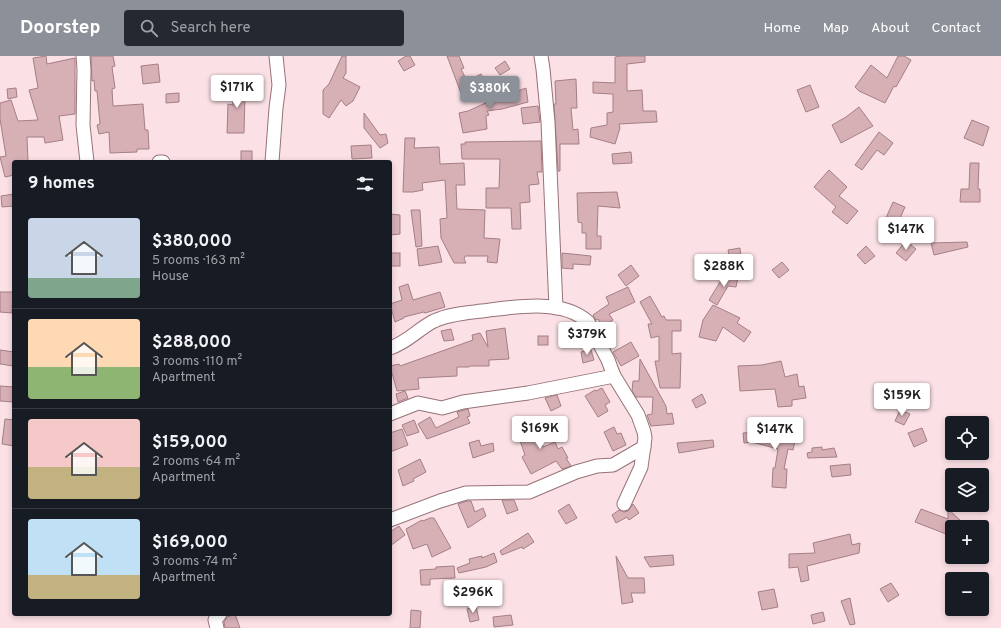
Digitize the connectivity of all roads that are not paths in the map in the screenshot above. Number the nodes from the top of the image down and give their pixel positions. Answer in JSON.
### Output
{"nodes":[{"id":1,"x":83,"y":56,"type":"edge"},
{"id":2,"x":276,"y":56,"type":"edge"},
{"id":3,"x":541,"y":56,"type":"edge"},
{"id":4,"x":87,"y":160,"type":"edge"},
{"id":5,"x":272,"y":160,"type":"edge"},
{"id":6,"x":556,"y":308,"type":"junction"},
{"id":7,"x":392,"y":347,"type":"edge"},
{"id":8,"x":614,"y":376,"type":"junction"},
{"id":9,"x":392,"y":413,"type":"edge"},
{"id":10,"x":644,"y":447,"type":"junction"},
{"id":11,"x":624,"y":504,"type":"dead end"},
{"id":12,"x":392,"y":519,"type":"edge"},
{"id":13,"x":219,"y":616,"type":"edge"},
{"id":14,"x":217,"y":628,"type":"edge"}],
"edges":[{"from":1,"to":4,"type":"street"},
{"from":2,"to":5,"type":"street"},
{"from":3,"to":6,"type":"street"},
{"from":6,"to":7,"type":"street"},
{"from":6,"to":8,"type":"street"},
{"from":8,"to":9,"type":"street"},
{"from":8,"to":10,"type":"street"},
{"from":10,"to":11,"type":"street"},
{"from":10,"to":12,"type":"street"},
{"from":13,"to":14,"type":"street"}]}
